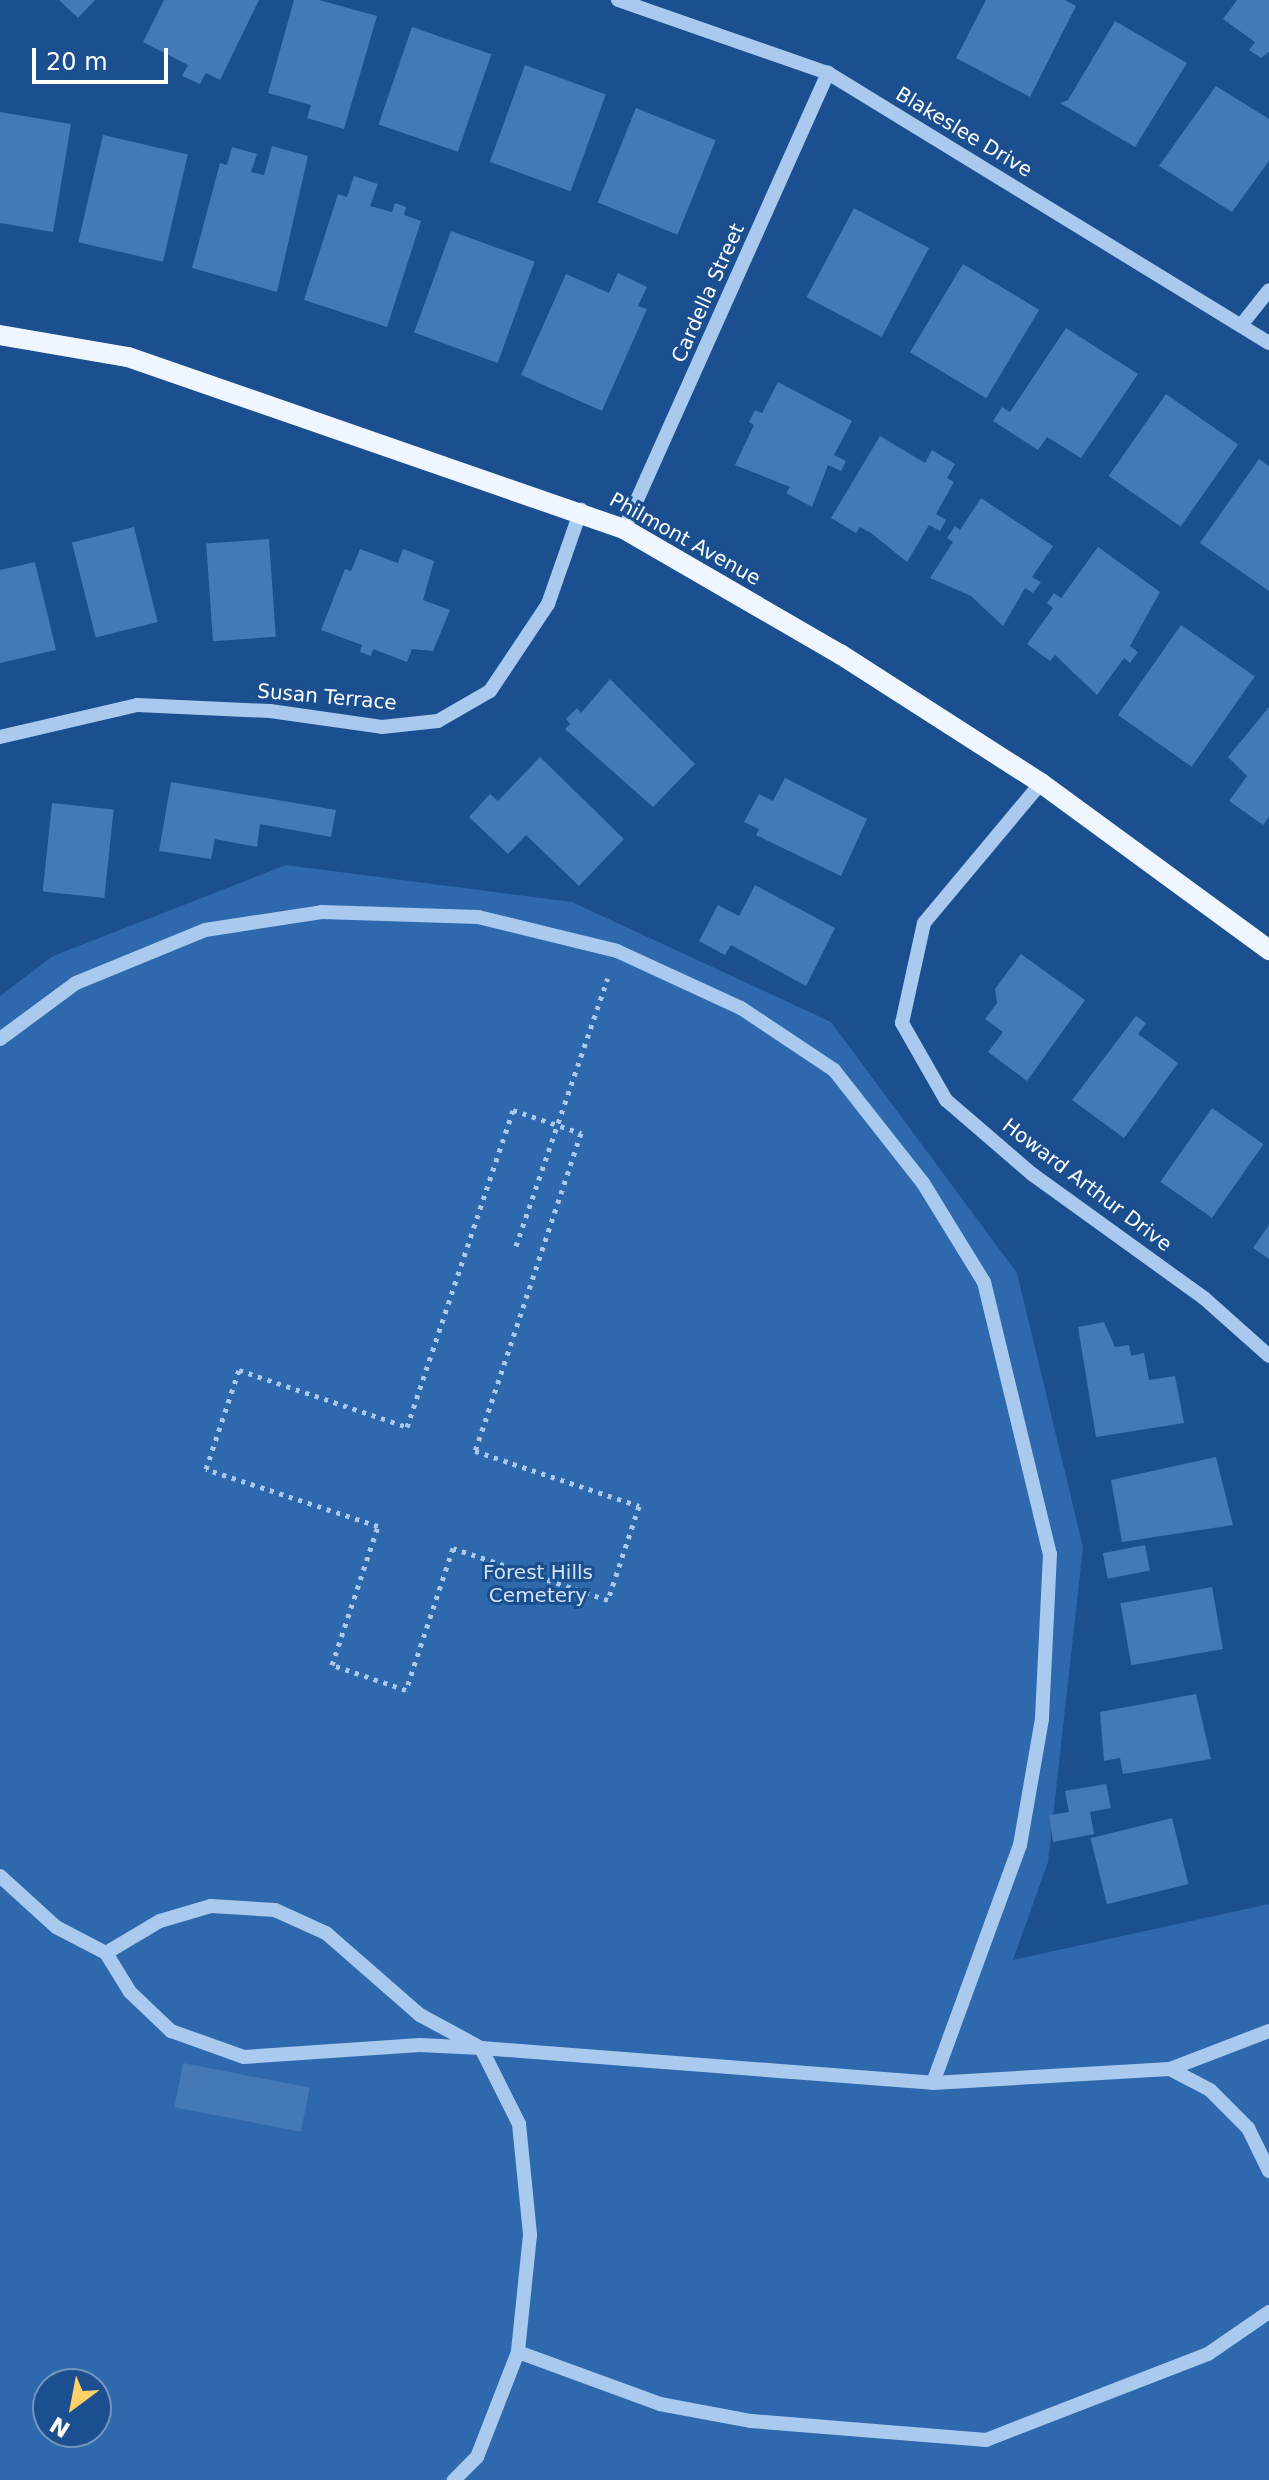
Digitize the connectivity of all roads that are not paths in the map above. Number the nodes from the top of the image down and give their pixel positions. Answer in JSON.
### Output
{"nodes":[{"id":1,"x":618,"y":0,"type":"edge"},
{"id":2,"x":828,"y":73,"type":"junction"},
{"id":3,"x":1269,"y":290,"type":"edge"},
{"id":4,"x":1242,"y":324,"type":"junction"},
{"id":5,"x":0,"y":335,"type":"edge"},
{"id":6,"x":1269,"y":343,"type":"edge"},
{"id":7,"x":581,"y":510,"type":"junction"},
{"id":8,"x":624,"y":529,"type":"junction"},
{"id":9,"x":0,"y":737,"type":"edge"},
{"id":10,"x":1041,"y":783,"type":"junction"},
{"id":11,"x":1269,"y":950,"type":"edge"},
{"id":12,"x":0,"y":1039,"type":"edge"},
{"id":13,"x":1269,"y":1356,"type":"edge"},
{"id":14,"x":0,"y":1876,"type":"edge"},
{"id":15,"x":106,"y":1953,"type":"junction"},
{"id":16,"x":1269,"y":2031,"type":"edge"},
{"id":17,"x":481,"y":2048,"type":"junction"},
{"id":18,"x":1170,"y":2069,"type":"junction"},
{"id":19,"x":933,"y":2083,"type":"junction"},
{"id":20,"x":1269,"y":2171,"type":"edge"},
{"id":21,"x":1269,"y":2312,"type":"edge"},
{"id":22,"x":518,"y":2352,"type":"junction"},
{"id":23,"x":477,"y":2457,"type":"junction"},
{"id":24,"x":454,"y":2480,"type":"edge"},
{"id":25,"x":472,"y":2480,"type":"edge"}],
"edges":[{"from":1,"to":2,"type":"street","name":"Blakeslee Drive"},
{"from":2,"to":4,"type":"street","name":"Blakeslee Drive"},
{"from":2,"to":8,"type":"street","name":"Cardella Street"},
{"from":3,"to":4,"type":"street"},
{"from":4,"to":6,"type":"street","name":"Blakeslee Drive"},
{"from":5,"to":7,"type":"main road","name":"Philmont Avenue"},
{"from":7,"to":8,"type":"main road","name":"Philmont Avenue"},
{"from":7,"to":9,"type":"street","name":"Susan Terrace"},
{"from":8,"to":10,"type":"main road","name":"Philmont Avenue"},
{"from":10,"to":11,"type":"main road","name":"Philmont Avenue"},
{"from":10,"to":13,"type":"street","name":"Howard Arthur Drive"},
{"from":12,"to":19,"type":"street"},
{"from":14,"to":15,"type":"street"},
{"from":15,"to":17,"type":"street"},
{"from":15,"to":17,"type":"street"},
{"from":16,"to":18,"type":"street"},
{"from":17,"to":19,"type":"street"},
{"from":17,"to":22,"type":"street"},
{"from":18,"to":19,"type":"street"},
{"from":18,"to":20,"type":"street"},
{"from":21,"to":22,"type":"street"},
{"from":22,"to":23,"type":"street"},
{"from":23,"to":24,"type":"street"},
{"from":23,"to":25,"type":"street"}]}
